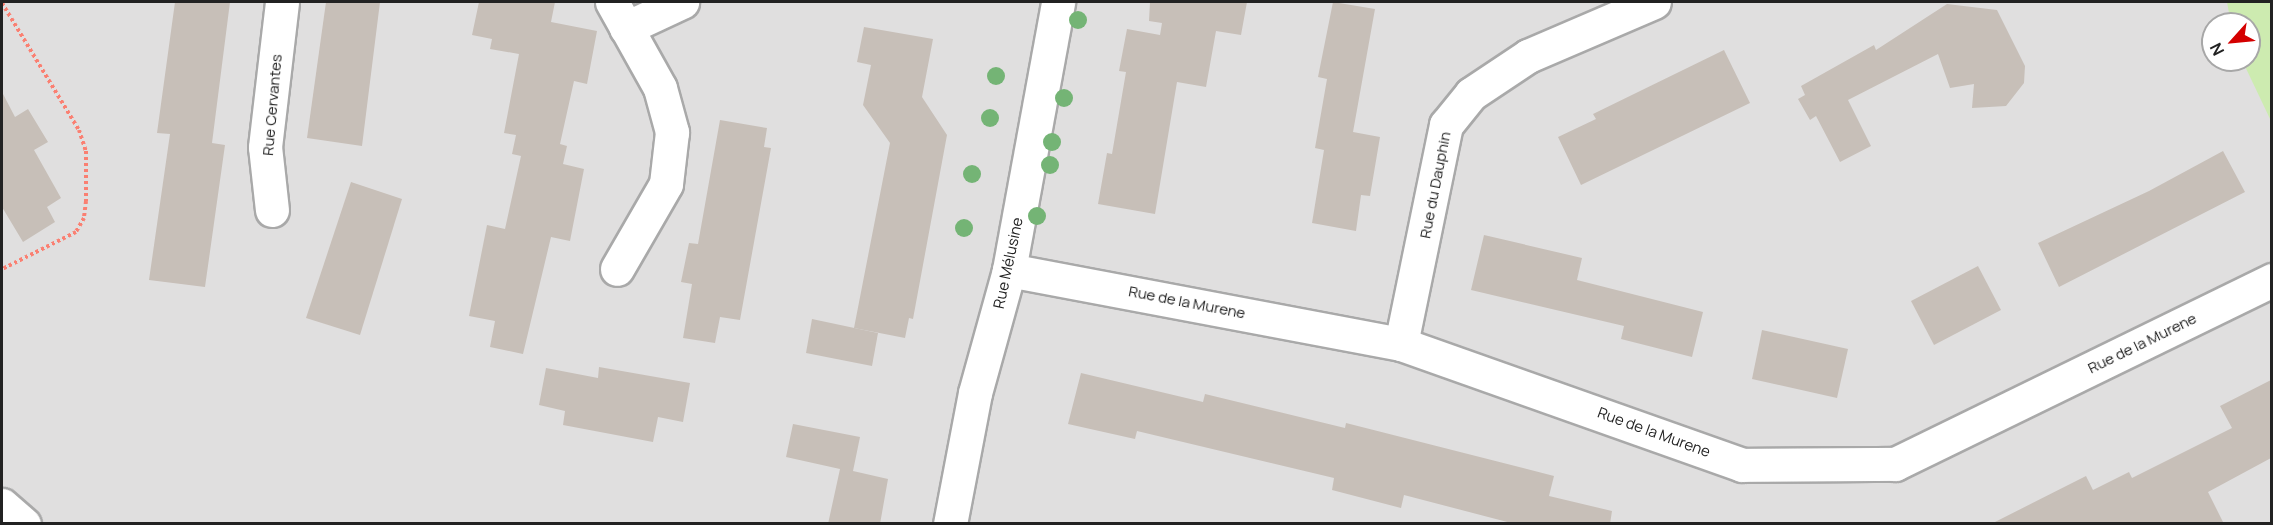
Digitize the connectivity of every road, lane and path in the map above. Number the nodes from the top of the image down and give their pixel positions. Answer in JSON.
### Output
{"nodes":[{"id":1,"x":282,"y":2,"type":"edge"},
{"id":2,"x":682,"y":2,"type":"edge"},
{"id":3,"x":1058,"y":2,"type":"edge"},
{"id":4,"x":1654,"y":2,"type":"edge"},
{"id":5,"x":2,"y":3,"type":"edge"},
{"id":6,"x":619,"y":15,"type":"edge"},
{"id":7,"x":272,"y":210,"type":"dead end"},
{"id":8,"x":2,"y":269,"type":"edge"},
{"id":9,"x":617,"y":269,"type":"dead end"},
{"id":10,"x":1009,"y":270,"type":"junction"},
{"id":11,"x":2271,"y":280,"type":"edge"},
{"id":12,"x":1401,"y":344,"type":"junction"},
{"id":13,"x":2,"y":505,"type":"edge"},
{"id":14,"x":24,"y":524,"type":"edge"},
{"id":15,"x":950,"y":524,"type":"edge"}],
"edges":[{"from":1,"to":7,"type":"street","name":"Rue Cervantes"},
{"from":2,"to":6,"type":"street"},
{"from":3,"to":10,"type":"street","name":"Rue Mélusine"},
{"from":4,"to":12,"type":"street","name":"Rue du Dauphin"},
{"from":5,"to":8,"type":"path"},
{"from":6,"to":9,"type":"street"},
{"from":10,"to":12,"type":"street","name":"Rue de la Murene"},
{"from":10,"to":15,"type":"street","name":"Rue Mélusine"},
{"from":11,"to":12,"type":"street","name":"Rue de la Murene"},
{"from":13,"to":14,"type":"street"}]}
